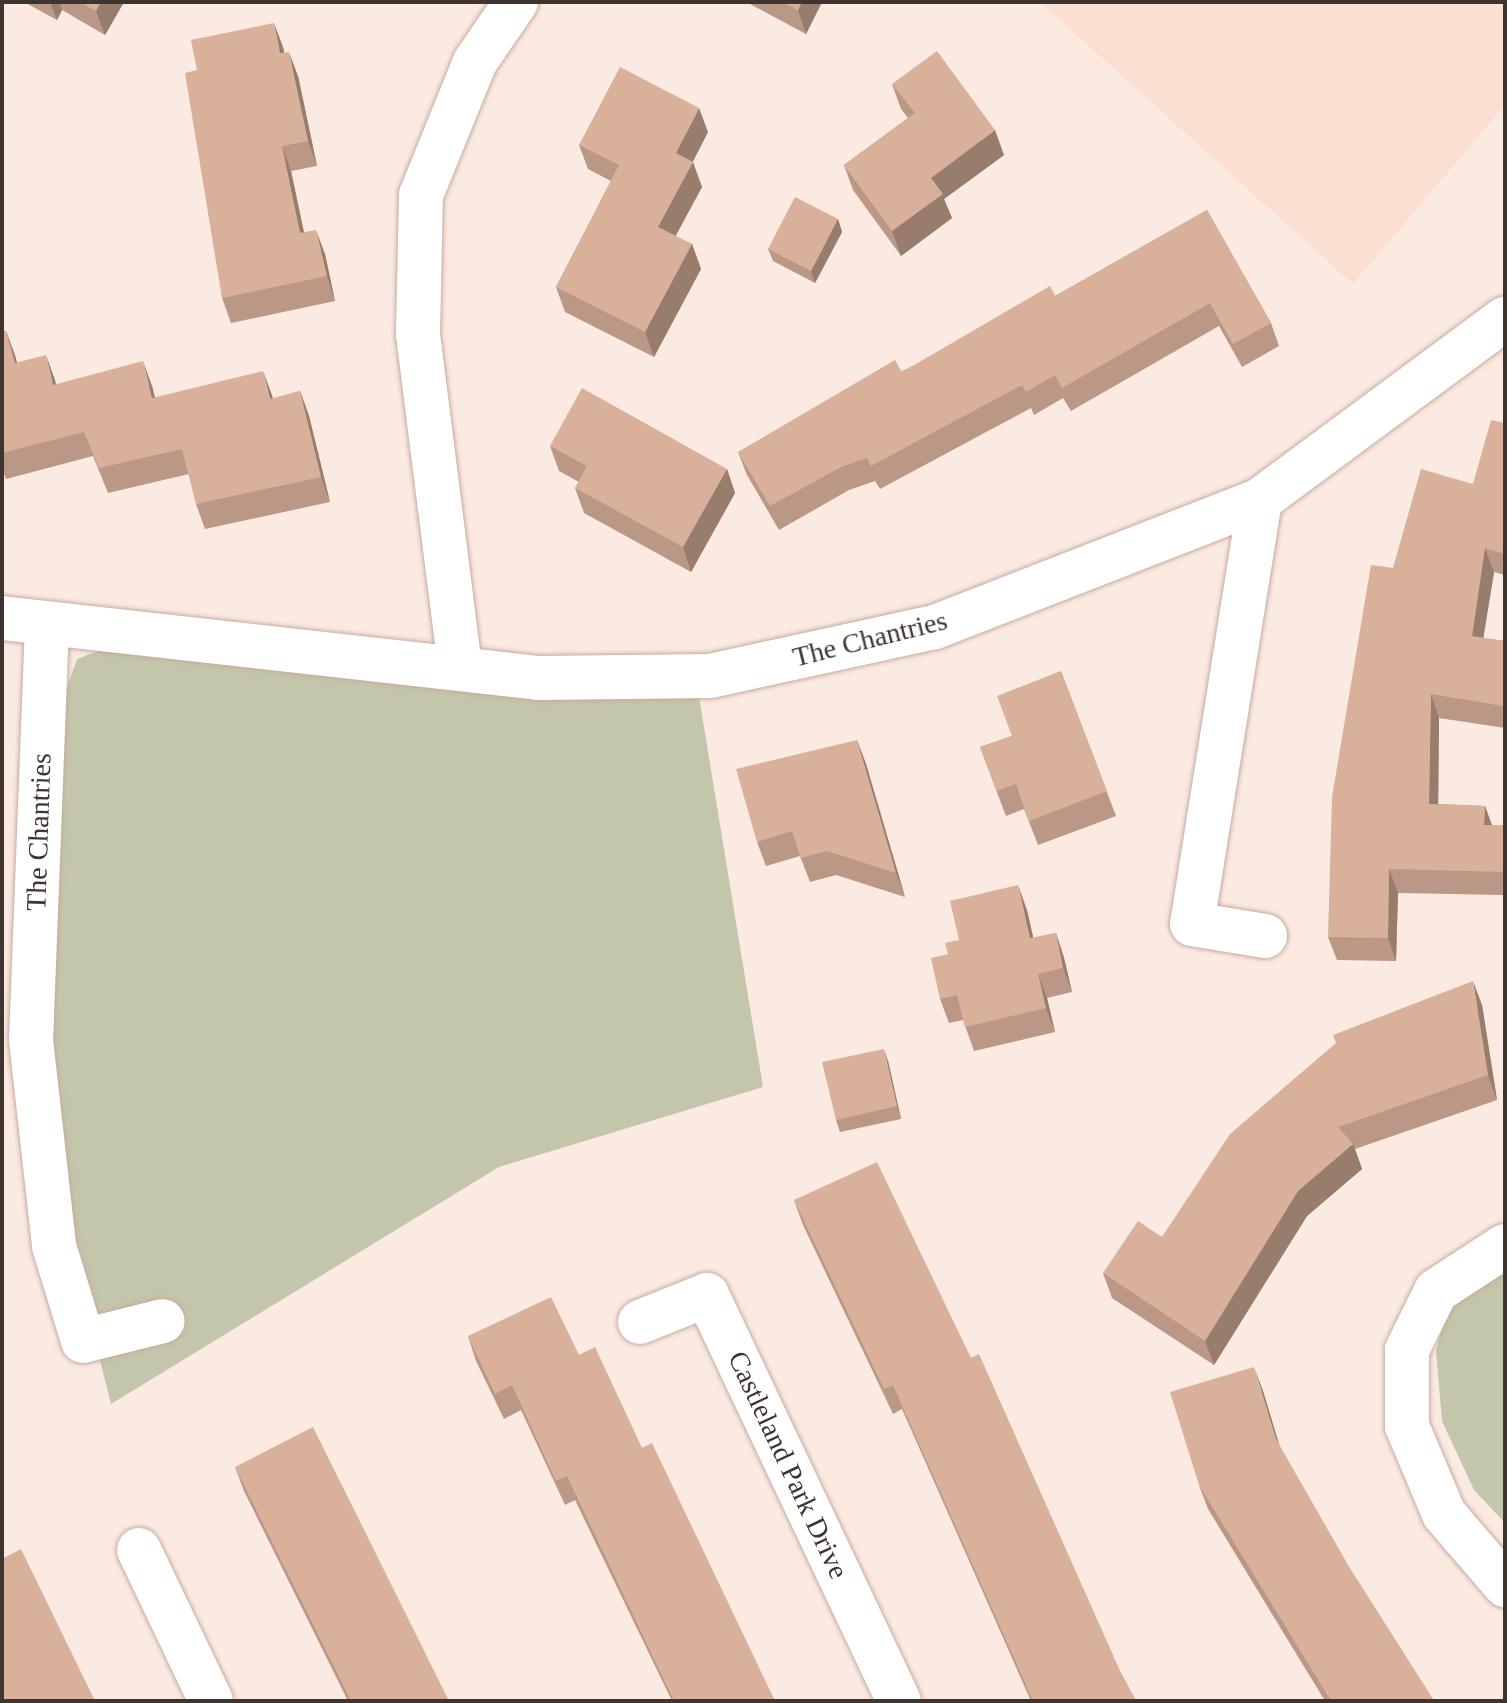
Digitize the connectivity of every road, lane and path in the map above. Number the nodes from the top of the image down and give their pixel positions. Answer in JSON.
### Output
{"nodes":[{"id":1,"x":516,"y":2,"type":"edge"},
{"id":2,"x":1505,"y":319,"type":"edge"},
{"id":3,"x":1260,"y":500,"type":"junction"},
{"id":4,"x":2,"y":618,"type":"edge"},
{"id":5,"x":47,"y":625,"type":"junction"},
{"id":6,"x":460,"y":667,"type":"junction"},
{"id":7,"x":1265,"y":936,"type":"dead end"},
{"id":8,"x":16,"y":1040,"type":"edge"},
{"id":9,"x":1505,"y":1246,"type":"edge"},
{"id":10,"x":163,"y":1321,"type":"dead end"},
{"id":11,"x":640,"y":1322,"type":"dead end"},
{"id":12,"x":139,"y":1550,"type":"dead end"},
{"id":13,"x":1505,"y":1585,"type":"edge"},
{"id":14,"x":211,"y":1701,"type":"edge"},
{"id":15,"x":899,"y":1701,"type":"edge"}],
"edges":[{"from":1,"to":6,"type":"street"},
{"from":2,"to":3,"type":"street","name":"The Chantries"},
{"from":3,"to":6,"type":"street","name":"The Chantries"},
{"from":3,"to":7,"type":"street"},
{"from":4,"to":5,"type":"street","name":"The Chantries"},
{"from":5,"to":6,"type":"street","name":"The Chantries"},
{"from":5,"to":8,"type":"street","name":"The Chantries"},
{"from":8,"to":10,"type":"street","name":"The Chantries"},
{"from":9,"to":13,"type":"street"},
{"from":11,"to":15,"type":"street","name":"Castleland Park Drive"},
{"from":12,"to":14,"type":"street"}]}
